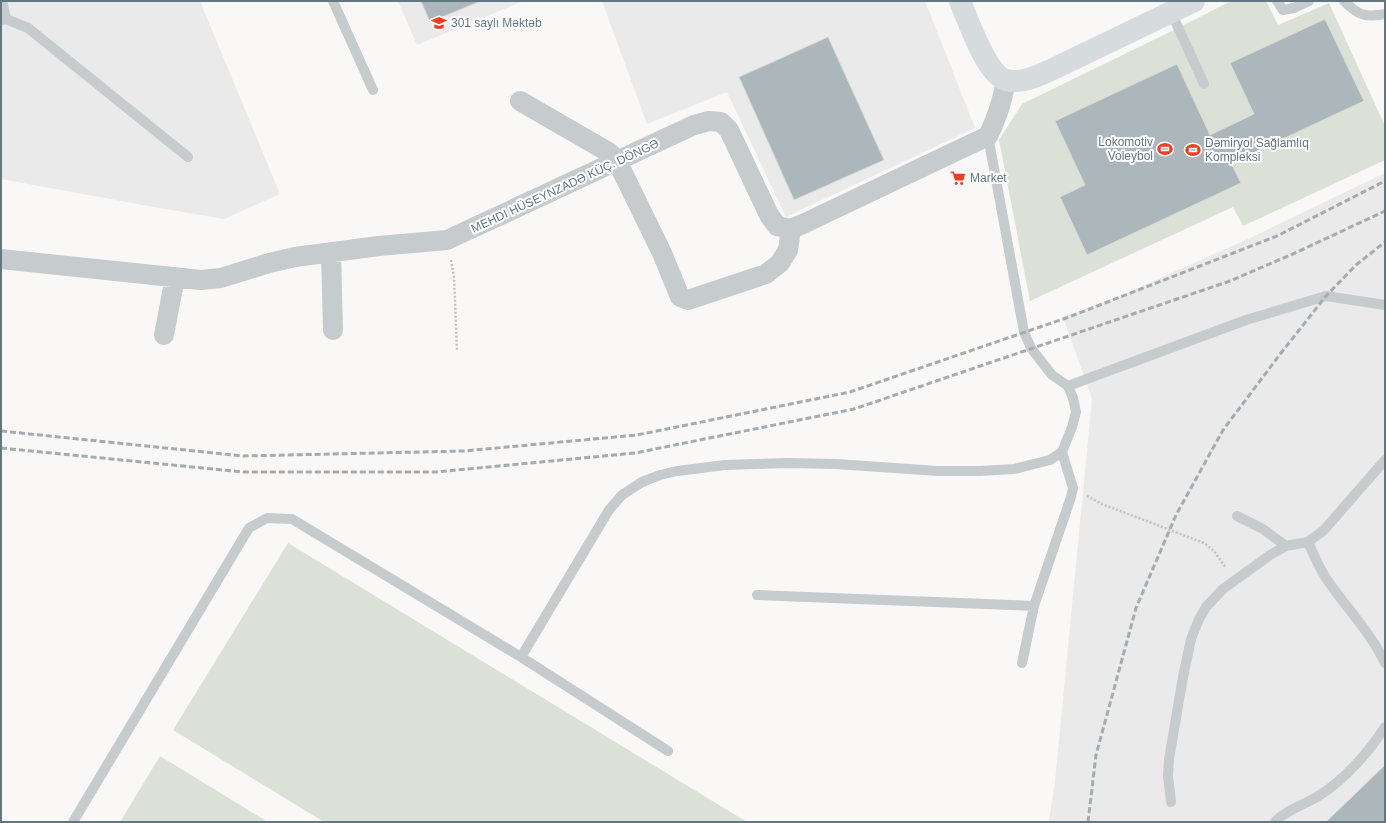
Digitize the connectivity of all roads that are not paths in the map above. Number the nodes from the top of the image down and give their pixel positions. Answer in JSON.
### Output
{"nodes":[{"id":1,"x":2,"y":1,"type":"edge"},
{"id":2,"x":333,"y":1,"type":"edge"},
{"id":3,"x":960,"y":1,"type":"edge"},
{"id":4,"x":1194,"y":1,"type":"edge"},
{"id":5,"x":1277,"y":1,"type":"edge"},
{"id":6,"x":1309,"y":1,"type":"edge"},
{"id":7,"x":1344,"y":1,"type":"edge"},
{"id":8,"x":1168,"y":6,"type":"edge"},
{"id":9,"x":1385,"y":14,"type":"edge"},
{"id":10,"x":4,"y":19,"type":"edge"},
{"id":11,"x":1006,"y":80,"type":"junction"},
{"id":12,"x":1204,"y":84,"type":"dead end"},
{"id":13,"x":373,"y":90,"type":"dead end"},
{"id":14,"x":520,"y":101,"type":"dead end"},
{"id":15,"x":988,"y":136,"type":"junction"},
{"id":16,"x":188,"y":157,"type":"dead end"},
{"id":17,"x":617,"y":160,"type":"junction"},
{"id":18,"x":791,"y":229,"type":"junction"},
{"id":19,"x":331,"y":252,"type":"junction"},
{"id":20,"x":1,"y":259,"type":"edge"},
{"id":21,"x":175,"y":277,"type":"junction"},
{"id":22,"x":1385,"y":305,"type":"edge"},
{"id":23,"x":333,"y":330,"type":"dead end"},
{"id":24,"x":164,"y":335,"type":"dead end"},
{"id":25,"x":1068,"y":386,"type":"junction"},
{"id":26,"x":1062,"y":452,"type":"junction"},
{"id":27,"x":1385,"y":460,"type":"edge"},
{"id":28,"x":1237,"y":516,"type":"dead end"},
{"id":29,"x":1308,"y":542,"type":"junction"},
{"id":30,"x":1286,"y":546,"type":"junction"},
{"id":31,"x":757,"y":595,"type":"dead end"},
{"id":32,"x":1034,"y":606,"type":"junction"},
{"id":33,"x":521,"y":657,"type":"junction"},
{"id":34,"x":1022,"y":663,"type":"dead end"},
{"id":35,"x":1385,"y":663,"type":"edge"},
{"id":36,"x":1385,"y":727,"type":"edge"},
{"id":37,"x":668,"y":751,"type":"dead end"},
{"id":38,"x":1171,"y":802,"type":"dead end"},
{"id":39,"x":73,"y":822,"type":"edge"},
{"id":40,"x":1275,"y":822,"type":"edge"}],
"edges":[{"from":1,"to":10,"type":"lane"},
{"from":2,"to":13,"type":"lane"},
{"from":3,"to":11,"type":"main road"},
{"from":4,"to":8,"type":"main road"},
{"from":5,"to":6,"type":"lane"},
{"from":7,"to":9,"type":"lane"},
{"from":8,"to":11,"type":"main road"},
{"from":8,"to":12,"type":"lane"},
{"from":10,"to":16,"type":"lane"},
{"from":11,"to":15,"type":"street"},
{"from":14,"to":17,"type":"street"},
{"from":15,"to":18,"type":"street"},
{"from":15,"to":25,"type":"lane"},
{"from":17,"to":18,"type":"street","name":"MEHDI HÜSEYNZADƏ KÜÇ. DÖNGƏ"},
{"from":17,"to":18,"type":"street"},
{"from":17,"to":19,"type":"street","name":"MEHDI HÜSEYNZADƏ KÜÇ. DÖNGƏ"},
{"from":19,"to":21,"type":"street","name":"MEHDI HÜSEYNZADƏ KÜÇ. DÖNGƏ"},
{"from":19,"to":23,"type":"street"},
{"from":20,"to":21,"type":"street","name":"MEHDI HÜSEYNZADƏ KÜÇ. DÖNGƏ"},
{"from":21,"to":24,"type":"street"},
{"from":22,"to":25,"type":"lane"},
{"from":25,"to":26,"type":"lane"},
{"from":26,"to":32,"type":"lane"},
{"from":26,"to":33,"type":"lane"},
{"from":27,"to":29,"type":"lane"},
{"from":28,"to":30,"type":"lane"},
{"from":29,"to":30,"type":"lane"},
{"from":29,"to":35,"type":"lane"},
{"from":30,"to":38,"type":"lane"},
{"from":31,"to":32,"type":"lane"},
{"from":32,"to":34,"type":"lane"},
{"from":33,"to":37,"type":"lane"},
{"from":33,"to":39,"type":"lane"},
{"from":36,"to":40,"type":"lane"}]}
